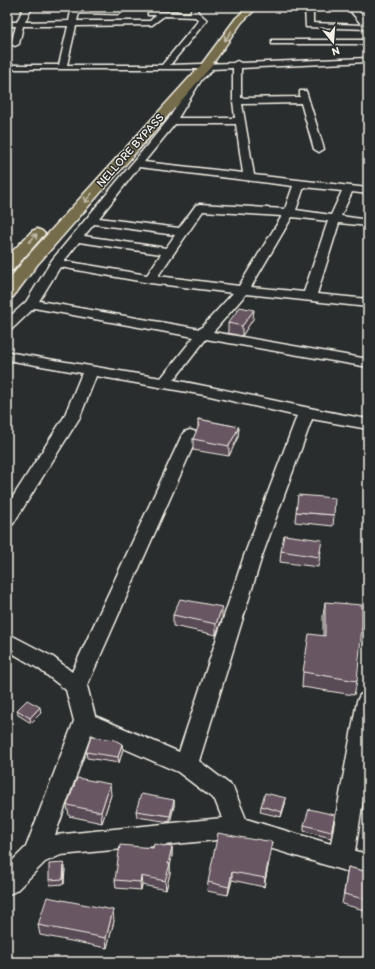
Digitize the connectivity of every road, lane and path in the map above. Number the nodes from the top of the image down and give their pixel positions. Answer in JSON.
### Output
{"nodes":[{"id":1,"x":95,"y":7,"type":"edge"},
{"id":2,"x":238,"y":7,"type":"edge"},
{"id":3,"x":253,"y":7,"type":"edge"},
{"id":4,"x":309,"y":7,"type":"edge"},
{"id":5,"x":351,"y":7,"type":"edge"},
{"id":6,"x":27,"y":9,"type":"dead end"},
{"id":7,"x":75,"y":11,"type":"junction"},
{"id":8,"x":195,"y":11,"type":"edge"},
{"id":9,"x":141,"y":13,"type":"dead end"},
{"id":10,"x":162,"y":14,"type":"junction"},
{"id":11,"x":74,"y":23,"type":"junction"},
{"id":12,"x":120,"y":23,"type":"junction"},
{"id":13,"x":7,"y":24,"type":"edge"},
{"id":14,"x":20,"y":24,"type":"junction"},
{"id":15,"x":368,"y":27,"type":"edge"},
{"id":16,"x":211,"y":37,"type":"dead end"},
{"id":17,"x":275,"y":42,"type":"dead end"},
{"id":18,"x":368,"y":42,"type":"edge"},
{"id":19,"x":15,"y":44,"type":"dead end"},
{"id":20,"x":196,"y":55,"type":"dead end"},
{"id":21,"x":368,"y":56,"type":"edge"},
{"id":22,"x":368,"y":60,"type":"edge"},
{"id":23,"x":63,"y":66,"type":"junction"},
{"id":24,"x":236,"y":66,"type":"junction"},
{"id":25,"x":7,"y":67,"type":"edge"},
{"id":26,"x":164,"y":67,"type":"junction"},
{"id":27,"x":186,"y":67,"type":"junction"},
{"id":28,"x":205,"y":67,"type":"junction"},
{"id":29,"x":175,"y":78,"type":"dead end"},
{"id":30,"x":237,"y":101,"type":"junction"},
{"id":31,"x":172,"y":121,"type":"junction"},
{"id":32,"x":240,"y":121,"type":"junction"},
{"id":33,"x":319,"y":149,"type":"dead end"},
{"id":34,"x":136,"y":164,"type":"junction"},
{"id":35,"x":249,"y":177,"type":"junction"},
{"id":36,"x":300,"y":182,"type":"junction"},
{"id":37,"x":348,"y":189,"type":"junction"},
{"id":38,"x":368,"y":190,"type":"edge"},
{"id":39,"x":289,"y":213,"type":"junction"},
{"id":40,"x":335,"y":218,"type":"junction"},
{"id":41,"x":90,"y":220,"type":"junction"},
{"id":42,"x":46,"y":223,"type":"dead end"},
{"id":43,"x":368,"y":223,"type":"edge"},
{"id":44,"x":182,"y":232,"type":"junction"},
{"id":45,"x":76,"y":238,"type":"junction"},
{"id":46,"x":169,"y":252,"type":"junction"},
{"id":47,"x":58,"y":260,"type":"junction"},
{"id":48,"x":7,"y":267,"type":"edge"},
{"id":49,"x":154,"y":274,"type":"junction"},
{"id":50,"x":243,"y":290,"type":"junction"},
{"id":51,"x":7,"y":293,"type":"edge"},
{"id":52,"x":308,"y":297,"type":"junction"},
{"id":53,"x":368,"y":303,"type":"edge"},
{"id":54,"x":31,"y":304,"type":"junction"},
{"id":55,"x":7,"y":326,"type":"edge"},
{"id":56,"x":203,"y":334,"type":"junction"},
{"id":57,"x":7,"y":356,"type":"edge"},
{"id":58,"x":368,"y":363,"type":"edge"},
{"id":59,"x":91,"y":370,"type":"junction"},
{"id":60,"x":164,"y":384,"type":"junction"},
{"id":61,"x":306,"y":413,"type":"junction"},
{"id":62,"x":368,"y":424,"type":"edge"},
{"id":63,"x":190,"y":435,"type":"dead end"},
{"id":64,"x":7,"y":520,"type":"edge"},
{"id":65,"x":7,"y":641,"type":"edge"},
{"id":66,"x":76,"y":686,"type":"junction"},
{"id":67,"x":368,"y":701,"type":"edge"},
{"id":68,"x":85,"y":721,"type":"junction"},
{"id":69,"x":186,"y":765,"type":"junction"},
{"id":70,"x":237,"y":827,"type":"junction"},
{"id":71,"x":36,"y":854,"type":"junction"},
{"id":72,"x":341,"y":858,"type":"junction"},
{"id":73,"x":368,"y":866,"type":"edge"},
{"id":74,"x":7,"y":883,"type":"edge"}],
"edges":[{"from":1,"to":7,"type":"street"},
{"from":2,"to":16,"type":"highway"},
{"from":3,"to":28,"type":"highway","name":"NELLORE BYPASS","one_way":true},
{"from":4,"to":15,"type":"street"},
{"from":5,"to":15,"type":"street"},
{"from":6,"to":14,"type":"street"},
{"from":7,"to":11,"type":"street"},
{"from":7,"to":12,"type":"street"},
{"from":8,"to":10,"type":"street"},
{"from":8,"to":26,"type":"street"},
{"from":9,"to":10,"type":"street"},
{"from":10,"to":12,"type":"street"},
{"from":11,"to":12,"type":"street"},
{"from":11,"to":14,"type":"street"},
{"from":11,"to":23,"type":"street"},
{"from":13,"to":14,"type":"street"},
{"from":14,"to":19,"type":"street"},
{"from":17,"to":18,"type":"street"},
{"from":20,"to":27,"type":"highway"},
{"from":21,"to":24,"type":"street"},
{"from":22,"to":24,"type":"street"},
{"from":23,"to":25,"type":"street"},
{"from":23,"to":26,"type":"street"},
{"from":24,"to":28,"type":"street"},
{"from":24,"to":30,"type":"street"},
{"from":24,"to":31,"type":"street"},
{"from":26,"to":27,"type":"street"},
{"from":27,"to":28,"type":"street"},
{"from":27,"to":29,"type":"highway"},
{"from":28,"to":51,"type":"highway","name":"NELLORE BYPASS","one_way":true},
{"from":30,"to":32,"type":"street"},
{"from":30,"to":33,"type":"street"},
{"from":31,"to":32,"type":"street"},
{"from":31,"to":34,"type":"street"},
{"from":32,"to":35,"type":"street"},
{"from":34,"to":35,"type":"street"},
{"from":34,"to":41,"type":"street"},
{"from":35,"to":36,"type":"street"},
{"from":36,"to":37,"type":"street"},
{"from":36,"to":39,"type":"street"},
{"from":37,"to":38,"type":"street"},
{"from":37,"to":40,"type":"street"},
{"from":39,"to":40,"type":"street"},
{"from":39,"to":44,"type":"street"},
{"from":39,"to":50,"type":"street"},
{"from":40,"to":43,"type":"street"},
{"from":40,"to":52,"type":"street"},
{"from":41,"to":44,"type":"street"},
{"from":41,"to":45,"type":"street"},
{"from":48,"to":42,"type":"highway","one_way":true},
{"from":44,"to":46,"type":"street"},
{"from":45,"to":46,"type":"street"},
{"from":45,"to":47,"type":"street"},
{"from":46,"to":49,"type":"street"},
{"from":47,"to":49,"type":"street"},
{"from":47,"to":54,"type":"street"},
{"from":49,"to":50,"type":"street"},
{"from":50,"to":52,"type":"street"},
{"from":50,"to":56,"type":"street"},
{"from":52,"to":53,"type":"street"},
{"from":54,"to":55,"type":"street"},
{"from":54,"to":56,"type":"street"},
{"from":56,"to":58,"type":"street"},
{"from":56,"to":60,"type":"street"},
{"from":57,"to":59,"type":"street"},
{"from":59,"to":60,"type":"street"},
{"from":59,"to":64,"type":"street"},
{"from":60,"to":61,"type":"street"},
{"from":61,"to":62,"type":"street"},
{"from":61,"to":69,"type":"street"},
{"from":63,"to":66,"type":"street"},
{"from":65,"to":66,"type":"street"},
{"from":66,"to":68,"type":"street"},
{"from":67,"to":72,"type":"street"},
{"from":68,"to":69,"type":"street"},
{"from":68,"to":71,"type":"street"},
{"from":69,"to":70,"type":"street"},
{"from":70,"to":71,"type":"street"},
{"from":70,"to":72,"type":"street"},
{"from":71,"to":74,"type":"street"},
{"from":72,"to":73,"type":"street"}]}
